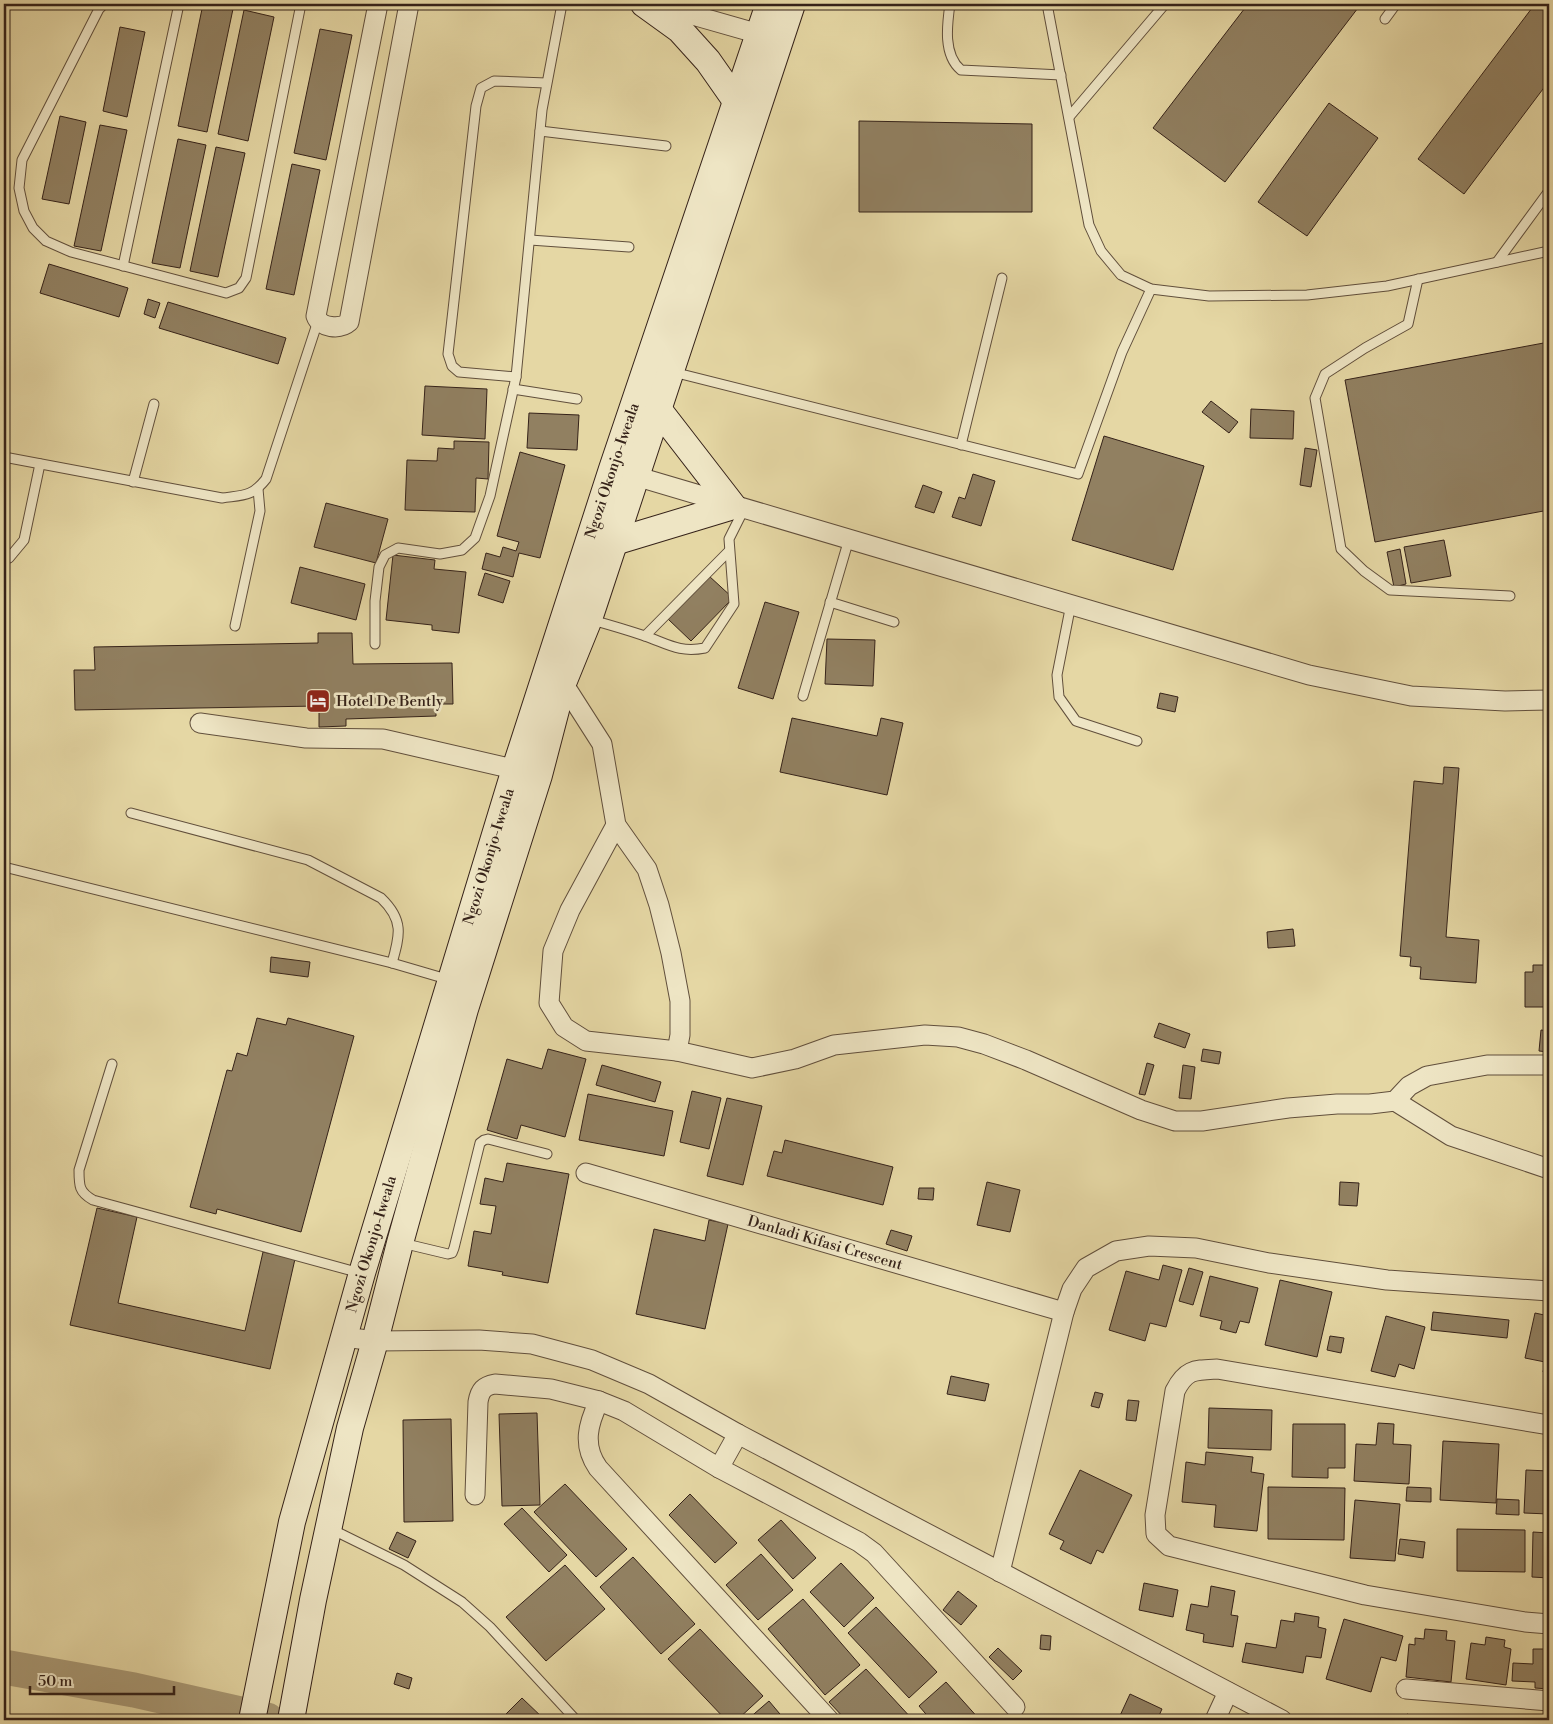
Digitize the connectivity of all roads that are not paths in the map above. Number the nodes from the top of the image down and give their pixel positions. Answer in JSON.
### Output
{"nodes":[{"id":1,"x":104,"y":4,"type":"edge"},
{"id":2,"x":179,"y":4,"type":"edge"},
{"id":3,"x":301,"y":4,"type":"edge"},
{"id":4,"x":378,"y":4,"type":"edge"},
{"id":5,"x":409,"y":4,"type":"edge"},
{"id":6,"x":562,"y":4,"type":"edge"},
{"id":7,"x":644,"y":4,"type":"edge"},
{"id":8,"x":654,"y":4,"type":"edge"},
{"id":9,"x":769,"y":4,"type":"edge"},
{"id":10,"x":792,"y":4,"type":"edge"},
{"id":11,"x":950,"y":4,"type":"edge"},
{"id":12,"x":1047,"y":4,"type":"edge"},
{"id":13,"x":1165,"y":4,"type":"edge"},
{"id":14,"x":1396,"y":4,"type":"edge"},
{"id":15,"x":1385,"y":19,"type":"dead end"},
{"id":16,"x":770,"y":37,"type":"junction"},
{"id":17,"x":1061,"y":75,"type":"junction"},
{"id":18,"x":546,"y":83,"type":"junction"},
{"id":19,"x":736,"y":101,"type":"junction"},
{"id":20,"x":1069,"y":117,"type":"junction"},
{"id":21,"x":540,"y":131,"type":"junction"},
{"id":22,"x":666,"y":146,"type":"dead end"},
{"id":23,"x":1549,"y":192,"type":"edge"},
{"id":24,"x":530,"y":240,"type":"junction"},
{"id":25,"x":629,"y":247,"type":"dead end"},
{"id":26,"x":1549,"y":251,"type":"edge"},
{"id":27,"x":1497,"y":262,"type":"junction"},
{"id":28,"x":123,"y":266,"type":"junction"},
{"id":29,"x":1002,"y":278,"type":"dead end"},
{"id":30,"x":1418,"y":279,"type":"junction"},
{"id":31,"x":1151,"y":289,"type":"junction"},
{"id":32,"x":318,"y":321,"type":"junction"},
{"id":33,"x":670,"y":372,"type":"junction"},
{"id":34,"x":516,"y":377,"type":"junction"},
{"id":35,"x":513,"y":389,"type":"junction"},
{"id":36,"x":577,"y":399,"type":"dead end"},
{"id":37,"x":154,"y":404,"type":"dead end"},
{"id":38,"x":658,"y":409,"type":"junction"},
{"id":39,"x":961,"y":445,"type":"junction"},
{"id":40,"x":4,"y":457,"type":"edge"},
{"id":41,"x":40,"y":464,"type":"junction"},
{"id":42,"x":624,"y":472,"type":"junction"},
{"id":43,"x":133,"y":482,"type":"junction"},
{"id":44,"x":258,"y":489,"type":"junction"},
{"id":45,"x":738,"y":507,"type":"junction"},
{"id":46,"x":849,"y":539,"type":"junction"},
{"id":47,"x":614,"y":542,"type":"junction"},
{"id":48,"x":729,"y":551,"type":"junction"},
{"id":49,"x":4,"y":558,"type":"edge"},
{"id":50,"x":1510,"y":596,"type":"dead end"},
{"id":51,"x":830,"y":602,"type":"junction"},
{"id":52,"x":1070,"y":604,"type":"junction"},
{"id":53,"x":589,"y":619,"type":"junction"},
{"id":54,"x":894,"y":622,"type":"dead end"},
{"id":55,"x":235,"y":626,"type":"dead end"},
{"id":56,"x":645,"y":636,"type":"junction"},
{"id":57,"x":375,"y":644,"type":"dead end"},
{"id":58,"x":563,"y":683,"type":"junction"},
{"id":59,"x":803,"y":696,"type":"dead end"},
{"id":60,"x":1549,"y":700,"type":"edge"},
{"id":61,"x":200,"y":723,"type":"dead end"},
{"id":62,"x":1137,"y":741,"type":"dead end"},
{"id":63,"x":527,"y":772,"type":"junction"},
{"id":64,"x":130,"y":813,"type":"dead end"},
{"id":65,"x":616,"y":825,"type":"junction"},
{"id":66,"x":4,"y":867,"type":"edge"},
{"id":67,"x":392,"y":964,"type":"junction"},
{"id":68,"x":451,"y":980,"type":"junction"},
{"id":69,"x":677,"y":1051,"type":"junction"},
{"id":70,"x":112,"y":1064,"type":"dead end"},
{"id":71,"x":1549,"y":1065,"type":"edge"},
{"id":72,"x":1395,"y":1101,"type":"junction"},
{"id":73,"x":547,"y":1154,"type":"dead end"},
{"id":74,"x":1549,"y":1169,"type":"edge"},
{"id":75,"x":586,"y":1173,"type":"dead end"},
{"id":76,"x":400,"y":1243,"type":"junction"},
{"id":77,"x":362,"y":1273,"type":"junction"},
{"id":78,"x":1549,"y":1291,"type":"edge"},
{"id":79,"x":1064,"y":1312,"type":"junction"},
{"id":80,"x":344,"y":1337,"type":"junction"},
{"id":81,"x":375,"y":1341,"type":"junction"},
{"id":82,"x":599,"y":1401,"type":"junction"},
{"id":83,"x":1549,"y":1425,"type":"edge"},
{"id":84,"x":738,"y":1434,"type":"junction"},
{"id":85,"x":719,"y":1468,"type":"junction"},
{"id":86,"x":475,"y":1495,"type":"dead end"},
{"id":87,"x":328,"y":1528,"type":"junction"},
{"id":88,"x":1000,"y":1572,"type":"junction"},
{"id":89,"x":1549,"y":1624,"type":"edge"},
{"id":90,"x":1406,"y":1689,"type":"dead end"},
{"id":91,"x":1228,"y":1692,"type":"junction"},
{"id":92,"x":1549,"y":1701,"type":"edge"},
{"id":93,"x":1016,"y":1707,"type":"dead end"},
{"id":94,"x":252,"y":1720,"type":"edge"},
{"id":95,"x":291,"y":1720,"type":"edge"},
{"id":96,"x":576,"y":1720,"type":"edge"},
{"id":97,"x":829,"y":1720,"type":"edge"},
{"id":98,"x":1215,"y":1720,"type":"edge"},
{"id":99,"x":1282,"y":1720,"type":"edge"}],
"edges":[{"from":1,"to":28,"type":"lane"},
{"from":2,"to":28,"type":"lane"},
{"from":3,"to":28,"type":"lane"},
{"from":4,"to":32,"type":"street"},
{"from":5,"to":32,"type":"street"},
{"from":6,"to":18,"type":"lane"},
{"from":7,"to":19,"type":"street"},
{"from":8,"to":16,"type":"street"},
{"from":9,"to":16,"type":"street","name":"Ngozi Okonjo-Iweala"},
{"from":10,"to":16,"type":"street","name":"Ngozi Okonjo-Iweala"},
{"from":11,"to":17,"type":"lane"},
{"from":12,"to":17,"type":"lane"},
{"from":13,"to":20,"type":"lane"},
{"from":14,"to":15,"type":"lane"},
{"from":16,"to":19,"type":"street","name":"Ngozi Okonjo-Iweala"},
{"from":16,"to":33,"type":"street","name":"Ngozi Okonjo-Iweala"},
{"from":17,"to":20,"type":"lane"},
{"from":18,"to":21,"type":"lane"},
{"from":18,"to":34,"type":"lane"},
{"from":19,"to":42,"type":"street","name":"Ngozi Okonjo-Iweala"},
{"from":20,"to":31,"type":"lane"},
{"from":21,"to":22,"type":"lane"},
{"from":21,"to":24,"type":"lane"},
{"from":23,"to":27,"type":"lane"},
{"from":24,"to":25,"type":"lane"},
{"from":24,"to":34,"type":"lane"},
{"from":26,"to":27,"type":"lane"},
{"from":27,"to":30,"type":"lane"},
{"from":29,"to":39,"type":"lane"},
{"from":30,"to":31,"type":"lane"},
{"from":30,"to":50,"type":"lane"},
{"from":31,"to":39,"type":"lane"},
{"from":32,"to":44,"type":"lane"},
{"from":33,"to":38,"type":"street","name":"Ngozi Okonjo-Iweala"},
{"from":33,"to":39,"type":"lane"},
{"from":34,"to":35,"type":"lane"},
{"from":35,"to":36,"type":"lane"},
{"from":35,"to":57,"type":"lane"},
{"from":37,"to":43,"type":"lane"},
{"from":38,"to":42,"type":"street","name":"Ngozi Okonjo-Iweala"},
{"from":38,"to":45,"type":"street"},
{"from":40,"to":41,"type":"lane"},
{"from":41,"to":43,"type":"lane"},
{"from":41,"to":49,"type":"lane"},
{"from":42,"to":45,"type":"street"},
{"from":42,"to":47,"type":"street","name":"Ngozi Okonjo-Iweala"},
{"from":42,"to":63,"type":"street","name":"Ngozi Okonjo-Iweala"},
{"from":43,"to":44,"type":"lane"},
{"from":44,"to":55,"type":"lane"},
{"from":45,"to":46,"type":"street"},
{"from":45,"to":47,"type":"street"},
{"from":45,"to":48,"type":"lane"},
{"from":46,"to":51,"type":"lane"},
{"from":46,"to":52,"type":"street"},
{"from":47,"to":53,"type":"street","name":"Ngozi Okonjo-Iweala"},
{"from":48,"to":56,"type":"lane"},
{"from":48,"to":56,"type":"lane"},
{"from":51,"to":54,"type":"lane"},
{"from":51,"to":59,"type":"lane"},
{"from":52,"to":60,"type":"street"},
{"from":52,"to":62,"type":"lane"},
{"from":53,"to":56,"type":"lane"},
{"from":53,"to":58,"type":"street","name":"Ngozi Okonjo-Iweala"},
{"from":58,"to":63,"type":"street","name":"Ngozi Okonjo-Iweala"},
{"from":58,"to":65,"type":"street"},
{"from":61,"to":63,"type":"street"},
{"from":63,"to":68,"type":"street","name":"Ngozi Okonjo-Iweala"},
{"from":63,"to":76,"type":"street","name":"Ngozi Okonjo-Iweala"},
{"from":64,"to":67,"type":"lane"},
{"from":65,"to":69,"type":"street"},
{"from":65,"to":69,"type":"street"},
{"from":66,"to":67,"type":"lane"},
{"from":67,"to":68,"type":"lane"},
{"from":68,"to":77,"type":"street","name":"Ngozi Okonjo-Iweala"},
{"from":69,"to":72,"type":"street"},
{"from":70,"to":77,"type":"lane"},
{"from":71,"to":72,"type":"street"},
{"from":72,"to":74,"type":"street"},
{"from":73,"to":76,"type":"lane"},
{"from":75,"to":79,"type":"street","name":"Danladi Kifasi Crescent"},
{"from":76,"to":81,"type":"street","name":"Ngozi Okonjo-Iweala"},
{"from":77,"to":80,"type":"street","name":"Ngozi Okonjo-Iweala"},
{"from":78,"to":79,"type":"street"},
{"from":79,"to":88,"type":"street"},
{"from":80,"to":81,"type":"street"},
{"from":80,"to":94,"type":"street","name":"Ngozi Okonjo-Iweala"},
{"from":81,"to":84,"type":"street"},
{"from":81,"to":87,"type":"street","name":"Ngozi Okonjo-Iweala"},
{"from":82,"to":85,"type":"street"},
{"from":82,"to":86,"type":"street"},
{"from":82,"to":97,"type":"street"},
{"from":83,"to":89,"type":"street"},
{"from":84,"to":85,"type":"street"},
{"from":84,"to":88,"type":"street"},
{"from":85,"to":93,"type":"street"},
{"from":87,"to":95,"type":"street","name":"Ngozi Okonjo-Iweala"},
{"from":87,"to":96,"type":"lane"},
{"from":88,"to":91,"type":"street"},
{"from":90,"to":92,"type":"street"},
{"from":91,"to":98,"type":"street"},
{"from":91,"to":99,"type":"street"}]}
